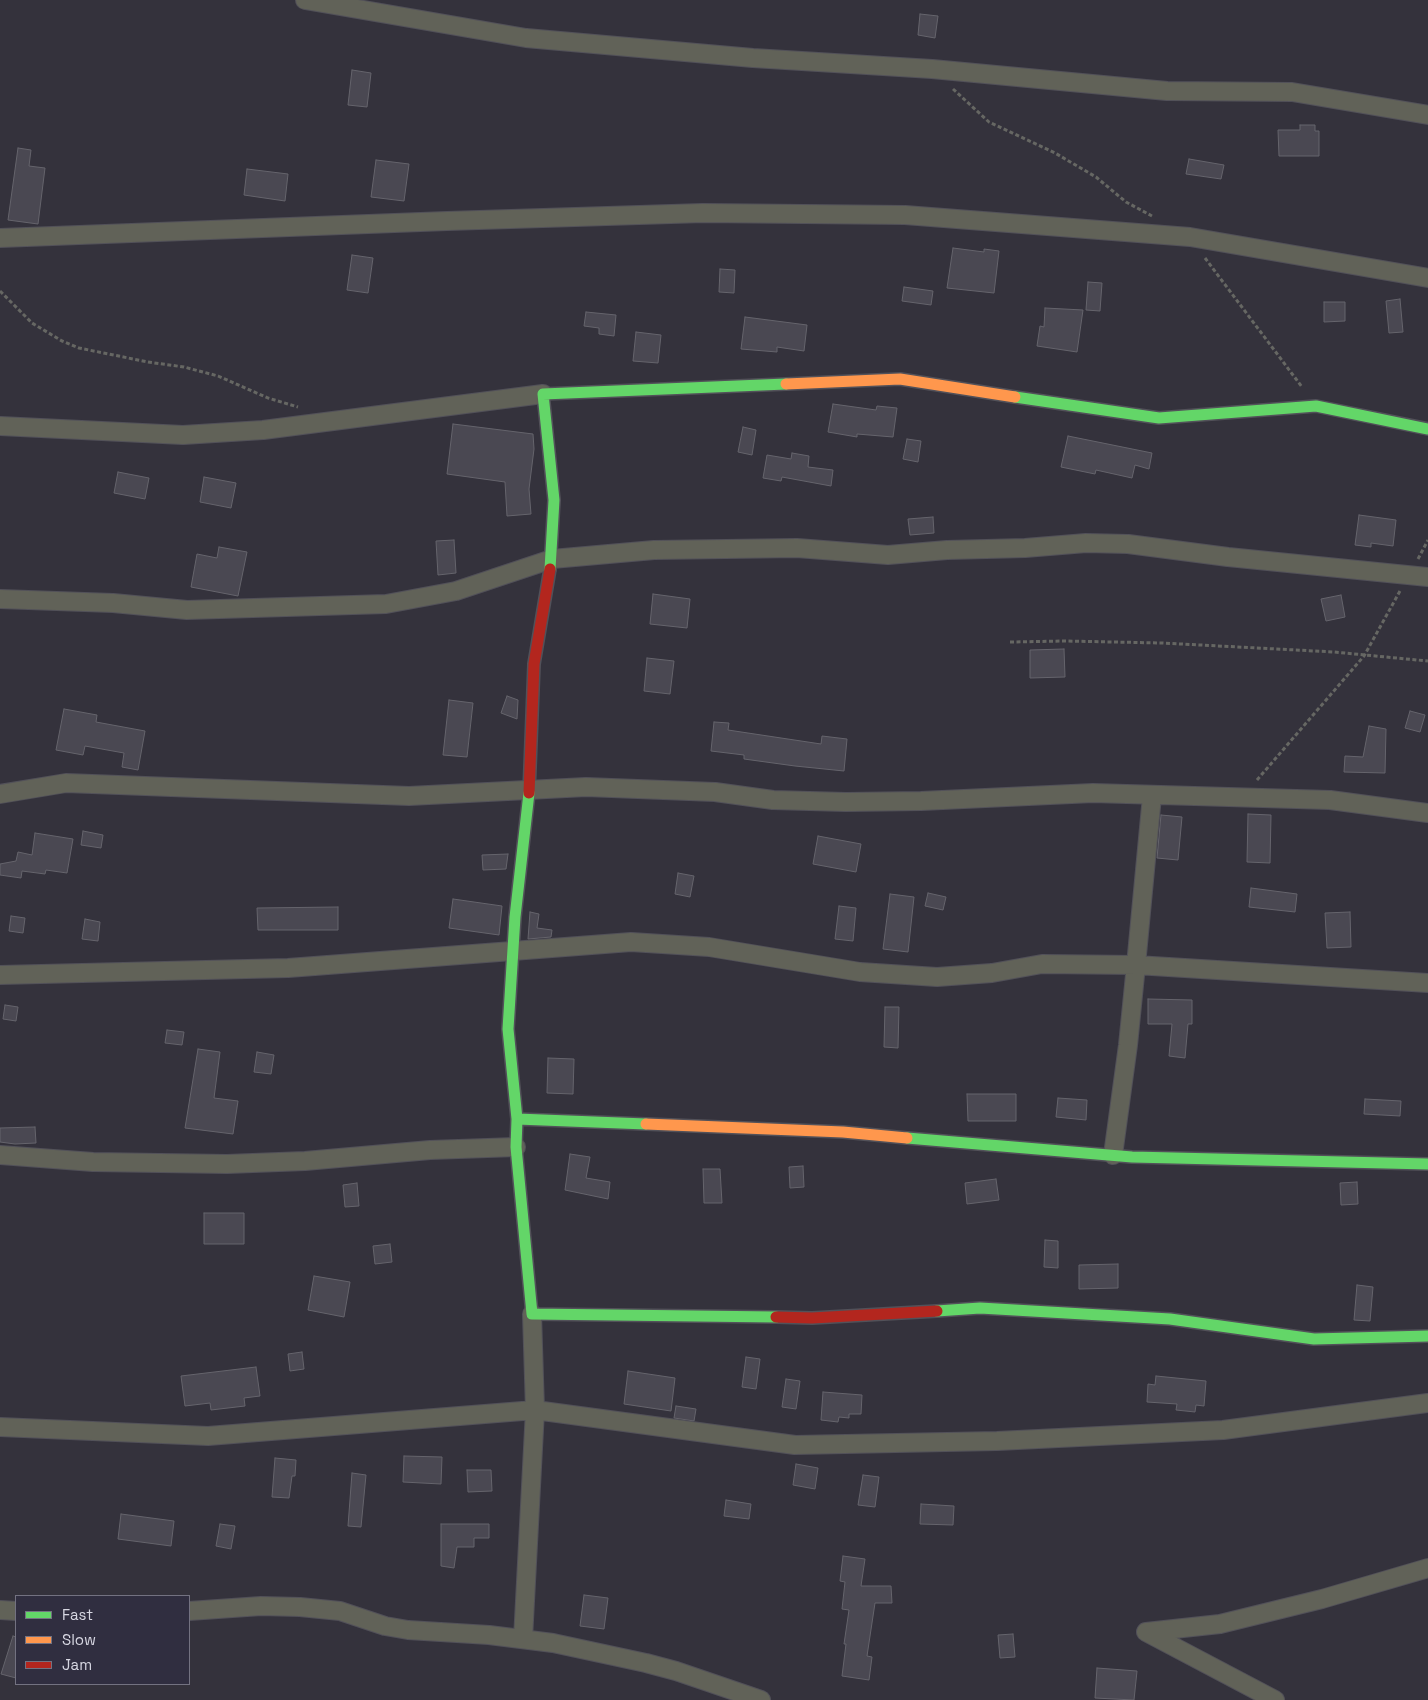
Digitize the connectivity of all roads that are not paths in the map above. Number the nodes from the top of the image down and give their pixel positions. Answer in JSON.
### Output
{"nodes":[{"id":1,"x":305,"y":0,"type":"edge"},
{"id":2,"x":1428,"y":115,"type":"edge"},
{"id":3,"x":0,"y":238,"type":"edge"},
{"id":4,"x":1428,"y":278,"type":"edge"},
{"id":5,"x":543,"y":394,"type":"junction"},
{"id":6,"x":0,"y":426,"type":"edge"},
{"id":7,"x":1428,"y":429,"type":"edge"},
{"id":8,"x":552,"y":559,"type":"junction"},
{"id":9,"x":1428,"y":577,"type":"edge"},
{"id":10,"x":0,"y":599,"type":"edge"},
{"id":11,"x":529,"y":791,"type":"junction"},
{"id":12,"x":0,"y":794,"type":"edge"},
{"id":13,"x":1152,"y":796,"type":"junction"},
{"id":14,"x":1428,"y":813,"type":"edge"},
{"id":15,"x":513,"y":952,"type":"junction"},
{"id":16,"x":1136,"y":965,"type":"junction"},
{"id":17,"x":0,"y":975,"type":"edge"},
{"id":18,"x":1428,"y":983,"type":"edge"},
{"id":19,"x":517,"y":1119,"type":"junction"},
{"id":20,"x":516,"y":1147,"type":"junction"},
{"id":21,"x":0,"y":1155,"type":"edge"},
{"id":22,"x":1113,"y":1156,"type":"junction"},
{"id":23,"x":1428,"y":1164,"type":"edge"},
{"id":24,"x":532,"y":1314,"type":"junction"},
{"id":25,"x":1428,"y":1336,"type":"edge"},
{"id":26,"x":1428,"y":1403,"type":"edge"},
{"id":27,"x":536,"y":1410,"type":"junction"},
{"id":28,"x":0,"y":1428,"type":"edge"},
{"id":29,"x":1428,"y":1568,"type":"edge"},
{"id":30,"x":0,"y":1610,"type":"edge"},
{"id":31,"x":15,"y":1610,"type":"edge"},
{"id":32,"x":190,"y":1611,"type":"edge"},
{"id":33,"x":523,"y":1639,"type":"junction"},
{"id":34,"x":761,"y":1700,"type":"edge"},
{"id":35,"x":1275,"y":1700,"type":"edge"}],
"edges":[{"from":1,"to":2,"type":"street"},
{"from":3,"to":4,"type":"street"},
{"from":5,"to":6,"type":"street"},
{"from":5,"to":7,"type":"street"},
{"from":5,"to":8,"type":"street"},
{"from":8,"to":9,"type":"street"},
{"from":8,"to":10,"type":"street"},
{"from":8,"to":11,"type":"street"},
{"from":11,"to":12,"type":"street"},
{"from":11,"to":13,"type":"street"},
{"from":11,"to":15,"type":"street"},
{"from":13,"to":14,"type":"street"},
{"from":13,"to":16,"type":"street"},
{"from":15,"to":16,"type":"street"},
{"from":15,"to":17,"type":"street"},
{"from":15,"to":19,"type":"street"},
{"from":16,"to":18,"type":"street"},
{"from":16,"to":22,"type":"street"},
{"from":19,"to":20,"type":"street"},
{"from":19,"to":22,"type":"street"},
{"from":20,"to":21,"type":"street"},
{"from":20,"to":24,"type":"street"},
{"from":22,"to":23,"type":"street"},
{"from":24,"to":25,"type":"street"},
{"from":24,"to":27,"type":"street"},
{"from":26,"to":27,"type":"street"},
{"from":27,"to":28,"type":"street"},
{"from":27,"to":33,"type":"street"},
{"from":29,"to":35,"type":"street"},
{"from":30,"to":31,"type":"street"},
{"from":32,"to":33,"type":"street"},
{"from":33,"to":34,"type":"street"}]}
